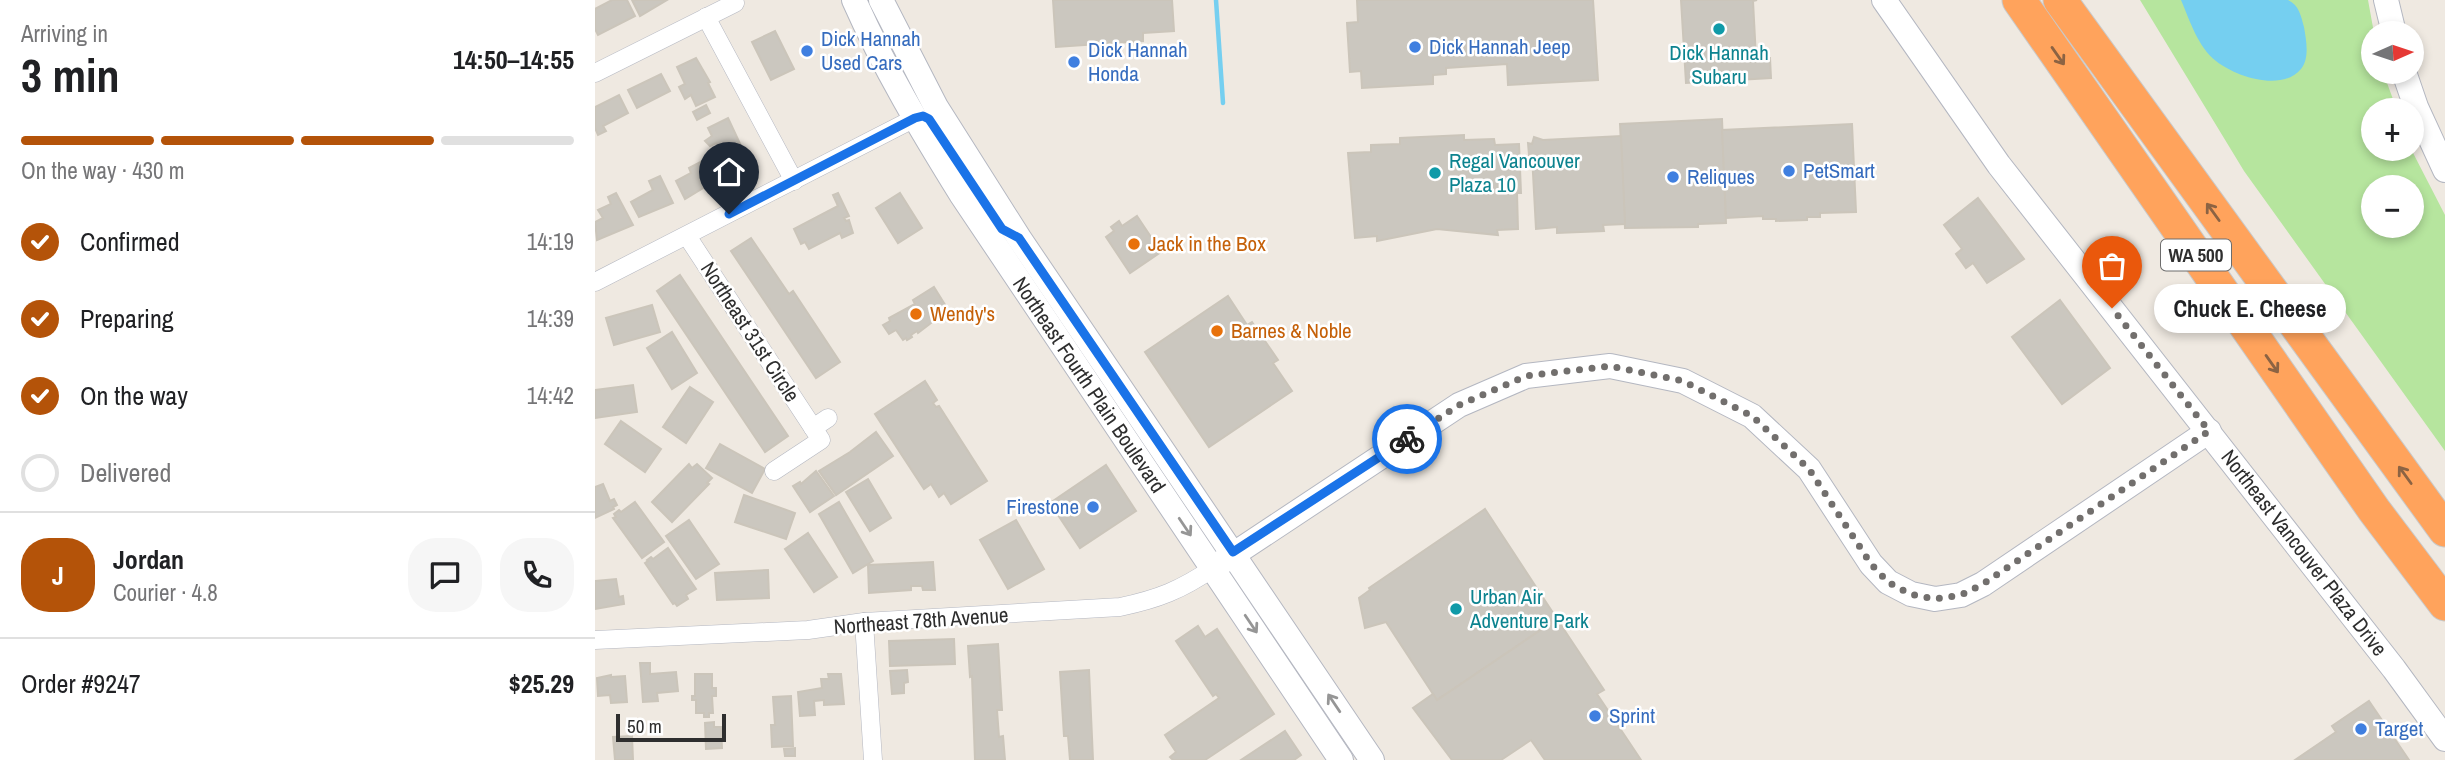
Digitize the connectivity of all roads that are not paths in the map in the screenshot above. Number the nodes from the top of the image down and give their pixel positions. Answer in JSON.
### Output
{"nodes":[{"id":1,"x":854,"y":0,"type":"edge"},
{"id":2,"x":881,"y":0,"type":"edge"},
{"id":3,"x":1884,"y":0,"type":"edge"},
{"id":4,"x":2019,"y":0,"type":"edge"},
{"id":5,"x":2060,"y":0,"type":"edge"},
{"id":6,"x":2085,"y":0,"type":"edge"},
{"id":7,"x":2386,"y":0,"type":"edge"},
{"id":8,"x":734,"y":3,"type":"dead end"},
{"id":9,"x":706,"y":17,"type":"junction"},
{"id":10,"x":2391,"y":21,"type":"edge"},
{"id":11,"x":595,"y":73,"type":"edge"},
{"id":12,"x":2408,"y":84,"type":"edge"},
{"id":13,"x":915,"y":118,"type":"junction"},
{"id":14,"x":2445,"y":170,"type":"edge"},
{"id":15,"x":2189,"y":180,"type":"junction"},
{"id":16,"x":794,"y":181,"type":"junction"},
{"id":17,"x":687,"y":236,"type":"junction"},
{"id":18,"x":1019,"y":238,"type":"junction"},
{"id":19,"x":595,"y":282,"type":"edge"},
{"id":20,"x":2209,"y":431,"type":"junction"},
{"id":21,"x":774,"y":471,"type":"dead end"},
{"id":22,"x":2374,"y":510,"type":"junction"},
{"id":23,"x":2445,"y":530,"type":"edge"},
{"id":24,"x":1233,"y":552,"type":"junction"},
{"id":25,"x":1213,"y":568,"type":"junction"},
{"id":26,"x":2445,"y":604,"type":"edge"},
{"id":27,"x":864,"y":622,"type":"junction"},
{"id":28,"x":2445,"y":622,"type":"edge"},
{"id":29,"x":595,"y":640,"type":"edge"},
{"id":30,"x":2445,"y":739,"type":"edge"},
{"id":31,"x":873,"y":760,"type":"edge"},
{"id":32,"x":1341,"y":760,"type":"edge"},
{"id":33,"x":1372,"y":760,"type":"edge"}],
"edges":[{"from":1,"to":13,"type":"street","name":"Northeast Fourth Plain Boulevard"},
{"from":2,"to":18,"type":"street","name":"Northeast Fourth Plain Boulevard"},
{"from":3,"to":20,"type":"street","name":"Northeast Vancouver Plaza Drive"},
{"from":4,"to":22,"type":"highway","number":"WA 500","one_way":true},
{"from":5,"to":15,"type":"highway","number":"WA 500"},
{"from":6,"to":15,"type":"highway"},
{"from":7,"to":10,"type":"street"},
{"from":8,"to":9,"type":"street"},
{"from":9,"to":11,"type":"street"},
{"from":9,"to":16,"type":"street"},
{"from":12,"to":14,"type":"street"},
{"from":13,"to":16,"type":"street"},
{"from":13,"to":18,"type":"street"},
{"from":13,"to":25,"type":"street","name":"Northeast Fourth Plain Boulevard","one_way":true},
{"from":23,"to":15,"type":"highway","number":"WA 500","one_way":true},
{"from":16,"to":17,"type":"street"},
{"from":17,"to":19,"type":"street"},
{"from":17,"to":21,"type":"street","name":"Northeast 31st Circle"},
{"from":18,"to":24,"type":"street","name":"Northeast Fourth Plain Boulevard"},
{"from":20,"to":24,"type":"street","name":"Northeast 78th Avenue"},
{"from":20,"to":30,"type":"street","name":"Northeast Vancouver Plaza Drive"},
{"from":22,"to":26,"type":"highway","number":"WA 500"},
{"from":22,"to":28,"type":"highway"},
{"from":24,"to":25,"type":"street","name":"Northeast 78th Avenue"},
{"from":33,"to":24,"type":"street","name":"Northeast Fourth Plain Boulevard","one_way":true},
{"from":25,"to":27,"type":"street","name":"Northeast 78th Avenue"},
{"from":25,"to":32,"type":"street","name":"Northeast Fourth Plain Boulevard","one_way":true},
{"from":27,"to":29,"type":"street","name":"Northeast 78th Avenue"},
{"from":27,"to":31,"type":"street"}]}
